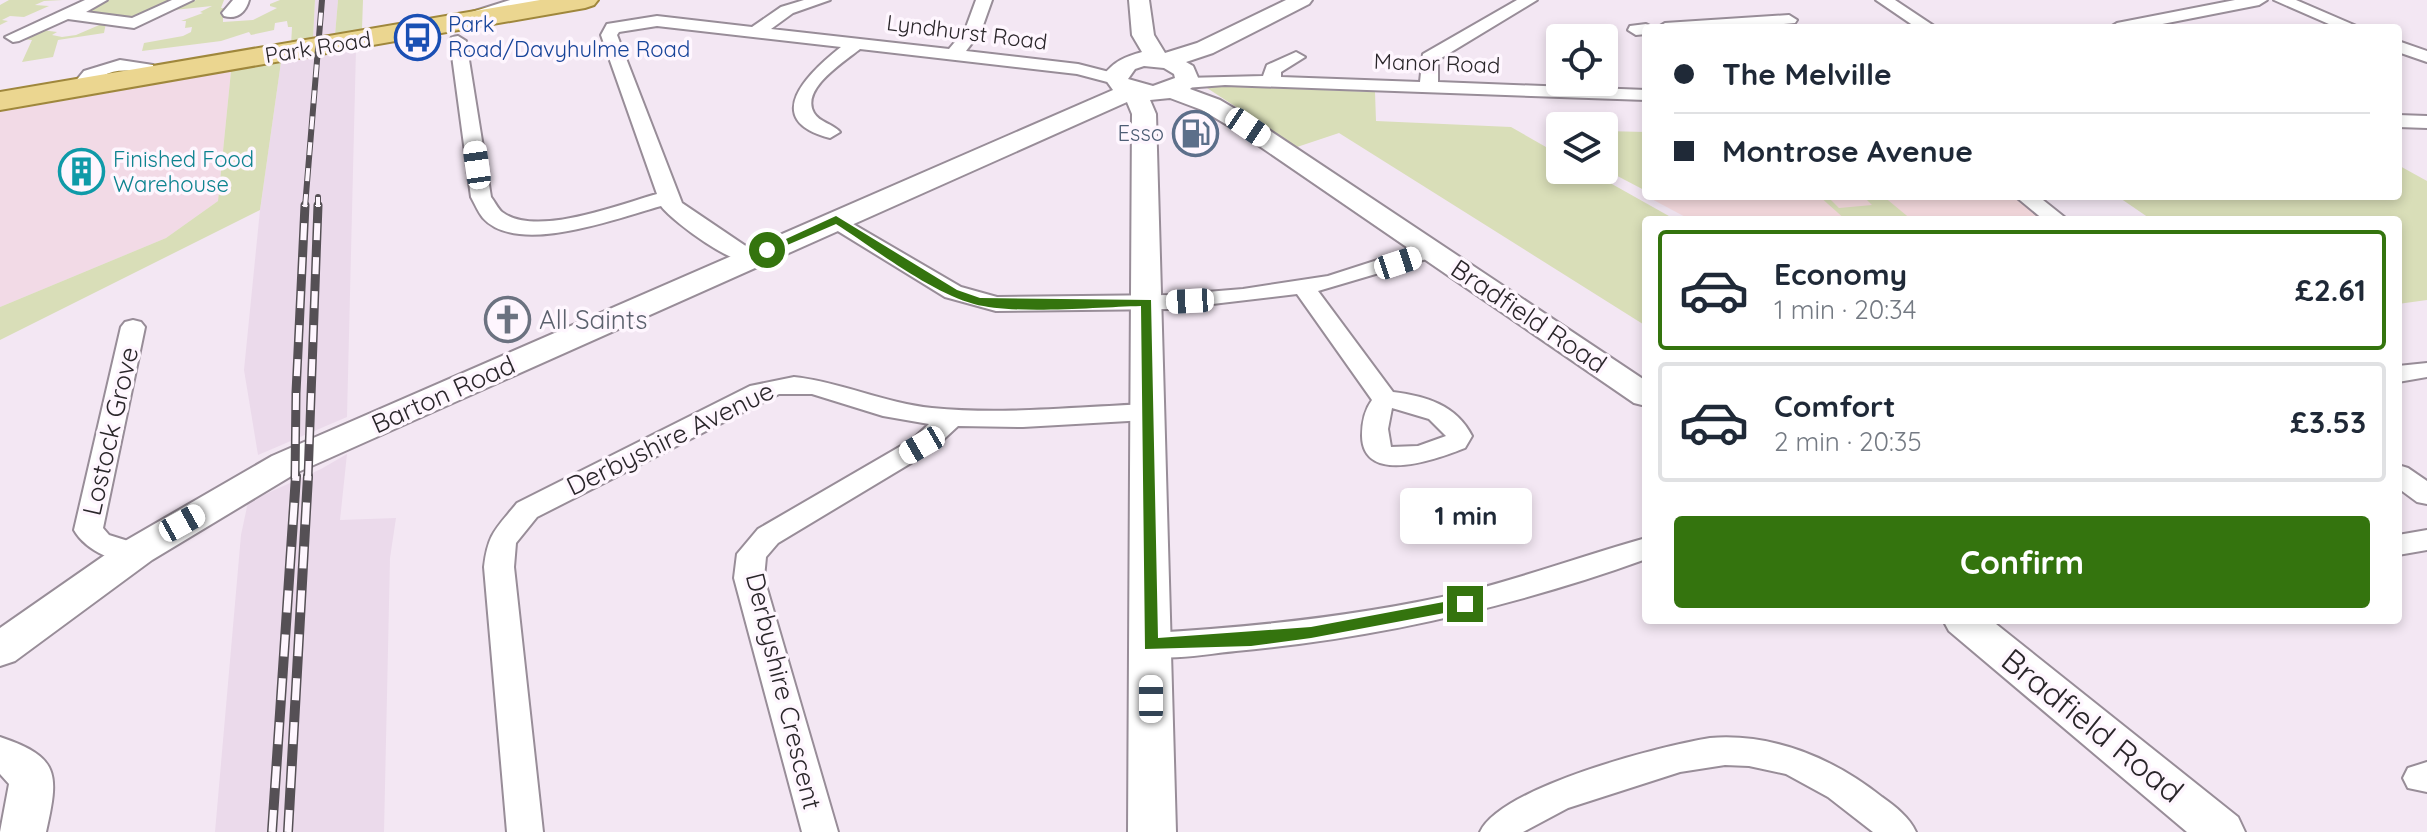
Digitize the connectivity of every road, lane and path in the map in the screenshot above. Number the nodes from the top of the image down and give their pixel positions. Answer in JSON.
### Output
{"nodes":[{"id":1,"x":99,"y":0,"type":"edge"},
{"id":2,"x":185,"y":0,"type":"edge"},
{"id":3,"x":531,"y":0,"type":"edge"},
{"id":4,"x":822,"y":0,"type":"edge"},
{"id":5,"x":984,"y":0,"type":"edge"},
{"id":6,"x":1139,"y":0,"type":"edge"},
{"id":7,"x":1302,"y":0,"type":"edge"},
{"id":8,"x":1529,"y":0,"type":"edge"},
{"id":9,"x":1884,"y":0,"type":"edge"},
{"id":10,"x":2259,"y":0,"type":"edge"},
{"id":11,"x":2282,"y":0,"type":"edge"},
{"id":12,"x":1771,"y":7,"type":"dead end"},
{"id":13,"x":590,"y":9,"type":"edge"},
{"id":14,"x":66,"y":14,"type":"junction"},
{"id":15,"x":134,"y":23,"type":"junction"},
{"id":16,"x":1794,"y":24,"type":"edge"},
{"id":17,"x":1923,"y":24,"type":"edge"},
{"id":18,"x":2137,"y":24,"type":"edge"},
{"id":19,"x":2343,"y":24,"type":"edge"},
{"id":20,"x":757,"y":31,"type":"junction"},
{"id":21,"x":457,"y":32,"type":"junction"},
{"id":22,"x":13,"y":37,"type":"dead end"},
{"id":23,"x":857,"y":43,"type":"junction"},
{"id":24,"x":2402,"y":48,"type":"edge"},
{"id":25,"x":954,"y":54,"type":"junction"},
{"id":26,"x":1296,"y":57,"type":"dead end"},
{"id":27,"x":2427,"y":57,"type":"edge"},
{"id":28,"x":117,"y":66,"type":"junction"},
{"id":29,"x":146,"y":76,"type":"junction"},
{"id":30,"x":1271,"y":81,"type":"junction"},
{"id":31,"x":1152,"y":83,"type":"junction"},
{"id":32,"x":1429,"y":87,"type":"junction"},
{"id":33,"x":79,"y":88,"type":"junction"},
{"id":34,"x":1642,"y":95,"type":"edge"},
{"id":35,"x":0,"y":101,"type":"edge"},
{"id":36,"x":1081,"y":111,"type":"junction"},
{"id":37,"x":2402,"y":121,"type":"edge"},
{"id":38,"x":2427,"y":122,"type":"edge"},
{"id":39,"x":830,"y":132,"type":"dead end"},
{"id":40,"x":667,"y":198,"type":"junction"},
{"id":41,"x":2030,"y":200,"type":"edge"},
{"id":42,"x":2052,"y":216,"type":"edge"},
{"id":43,"x":836,"y":220,"type":"junction"},
{"id":44,"x":1432,"y":250,"type":"junction"},
{"id":45,"x":748,"y":258,"type":"junction"},
{"id":46,"x":1304,"y":288,"type":"junction"},
{"id":47,"x":1146,"y":303,"type":"junction"},
{"id":48,"x":133,"y":327,"type":"dead end"},
{"id":49,"x":2427,"y":370,"type":"edge"},
{"id":50,"x":2402,"y":373,"type":"edge"},
{"id":51,"x":1642,"y":393,"type":"edge"},
{"id":52,"x":1385,"y":400,"type":"dead end"},
{"id":53,"x":1146,"y":412,"type":"junction"},
{"id":54,"x":953,"y":417,"type":"junction"},
{"id":55,"x":2402,"y":477,"type":"edge"},
{"id":56,"x":2427,"y":495,"type":"edge"},
{"id":57,"x":2427,"y":540,"type":"edge"},
{"id":58,"x":2402,"y":544,"type":"edge"},
{"id":59,"x":1642,"y":549,"type":"edge"},
{"id":60,"x":134,"y":553,"type":"junction"},
{"id":61,"x":1979,"y":624,"type":"edge"},
{"id":62,"x":1150,"y":645,"type":"junction"},
{"id":63,"x":0,"y":650,"type":"edge"},
{"id":64,"x":0,"y":755,"type":"edge"},
{"id":65,"x":22,"y":832,"type":"edge"},
{"id":66,"x":525,"y":832,"type":"edge"},
{"id":67,"x":820,"y":832,"type":"edge"},
{"id":68,"x":1152,"y":832,"type":"edge"},
{"id":69,"x":1498,"y":832,"type":"edge"},
{"id":70,"x":1898,"y":832,"type":"edge"},
{"id":71,"x":2221,"y":832,"type":"edge"}],
"edges":[{"from":1,"to":14,"type":"street"},
{"from":2,"to":15,"type":"street"},
{"from":3,"to":21,"type":"street"},
{"from":4,"to":20,"type":"street"},
{"from":5,"to":25,"type":"street"},
{"from":6,"to":31,"type":"street"},
{"from":7,"to":31,"type":"street","name":"Barton Road"},
{"from":8,"to":32,"type":"street"},
{"from":9,"to":17,"type":"street"},
{"from":10,"to":18,"type":"street"},
{"from":11,"to":19,"type":"street"},
{"from":12,"to":16,"type":"street"},
{"from":13,"to":20,"type":"street","name":"Lyndhurst Road"},
{"from":13,"to":21,"type":"main road","name":"Park Road"},
{"from":13,"to":40,"type":"street"},
{"from":14,"to":15,"type":"street"},
{"from":14,"to":22,"type":"street"},
{"from":15,"to":28,"type":"street"},
{"from":20,"to":23,"type":"street","name":"Lyndhurst Road"},
{"from":21,"to":29,"type":"main road","name":"Park Road"},
{"from":21,"to":40,"type":"street"},
{"from":23,"to":25,"type":"street","name":"Lyndhurst Road"},
{"from":23,"to":39,"type":"street"},
{"from":24,"to":27,"type":"street"},
{"from":25,"to":31,"type":"street","name":"Lyndhurst Road"},
{"from":26,"to":30,"type":"street"},
{"from":28,"to":29,"type":"street","name":"Park Road"},
{"from":28,"to":33,"type":"street"},
{"from":29,"to":33,"type":"main road","name":"Park Road"},
{"from":30,"to":31,"type":"street","name":"Manor Road"},
{"from":30,"to":32,"type":"street","name":"Manor Road"},
{"from":31,"to":36,"type":"street","name":"Barton Road"},
{"from":31,"to":36,"type":"street","name":"Bradfield Road"},
{"from":31,"to":44,"type":"street","name":"Bradfield Road"},
{"from":31,"to":47,"type":"street"},
{"from":32,"to":34,"type":"street","name":"Manor Road"},
{"from":33,"to":35,"type":"main road","name":"Park Road"},
{"from":36,"to":43,"type":"street","name":"Barton Road"},
{"from":37,"to":38,"type":"street"},
{"from":40,"to":45,"type":"street"},
{"from":41,"to":42,"type":"street"},
{"from":43,"to":45,"type":"street","name":"Barton Road"},
{"from":43,"to":47,"type":"street"},
{"from":44,"to":46,"type":"street"},
{"from":44,"to":51,"type":"street","name":"Bradfield Road"},
{"from":45,"to":60,"type":"street","name":"Barton Road"},
{"from":46,"to":47,"type":"street"},
{"from":46,"to":52,"type":"street"},
{"from":47,"to":53,"type":"street"},
{"from":48,"to":60,"type":"street","name":"Lostock Grove"},
{"from":49,"to":50,"type":"street"},
{"from":53,"to":54,"type":"street","name":"Derbyshire Avenue"},
{"from":53,"to":62,"type":"street"},
{"from":54,"to":66,"type":"street","name":"Derbyshire Avenue"},
{"from":54,"to":67,"type":"street","name":"Derbyshire Crescent"},
{"from":55,"to":56,"type":"street"},
{"from":57,"to":58,"type":"street"},
{"from":59,"to":62,"type":"street"},
{"from":60,"to":63,"type":"street","name":"Barton Road"},
{"from":61,"to":71,"type":"street","name":"Bradfield Road"},
{"from":62,"to":68,"type":"street"},
{"from":64,"to":65,"type":"street"},
{"from":69,"to":70,"type":"street"}]}
